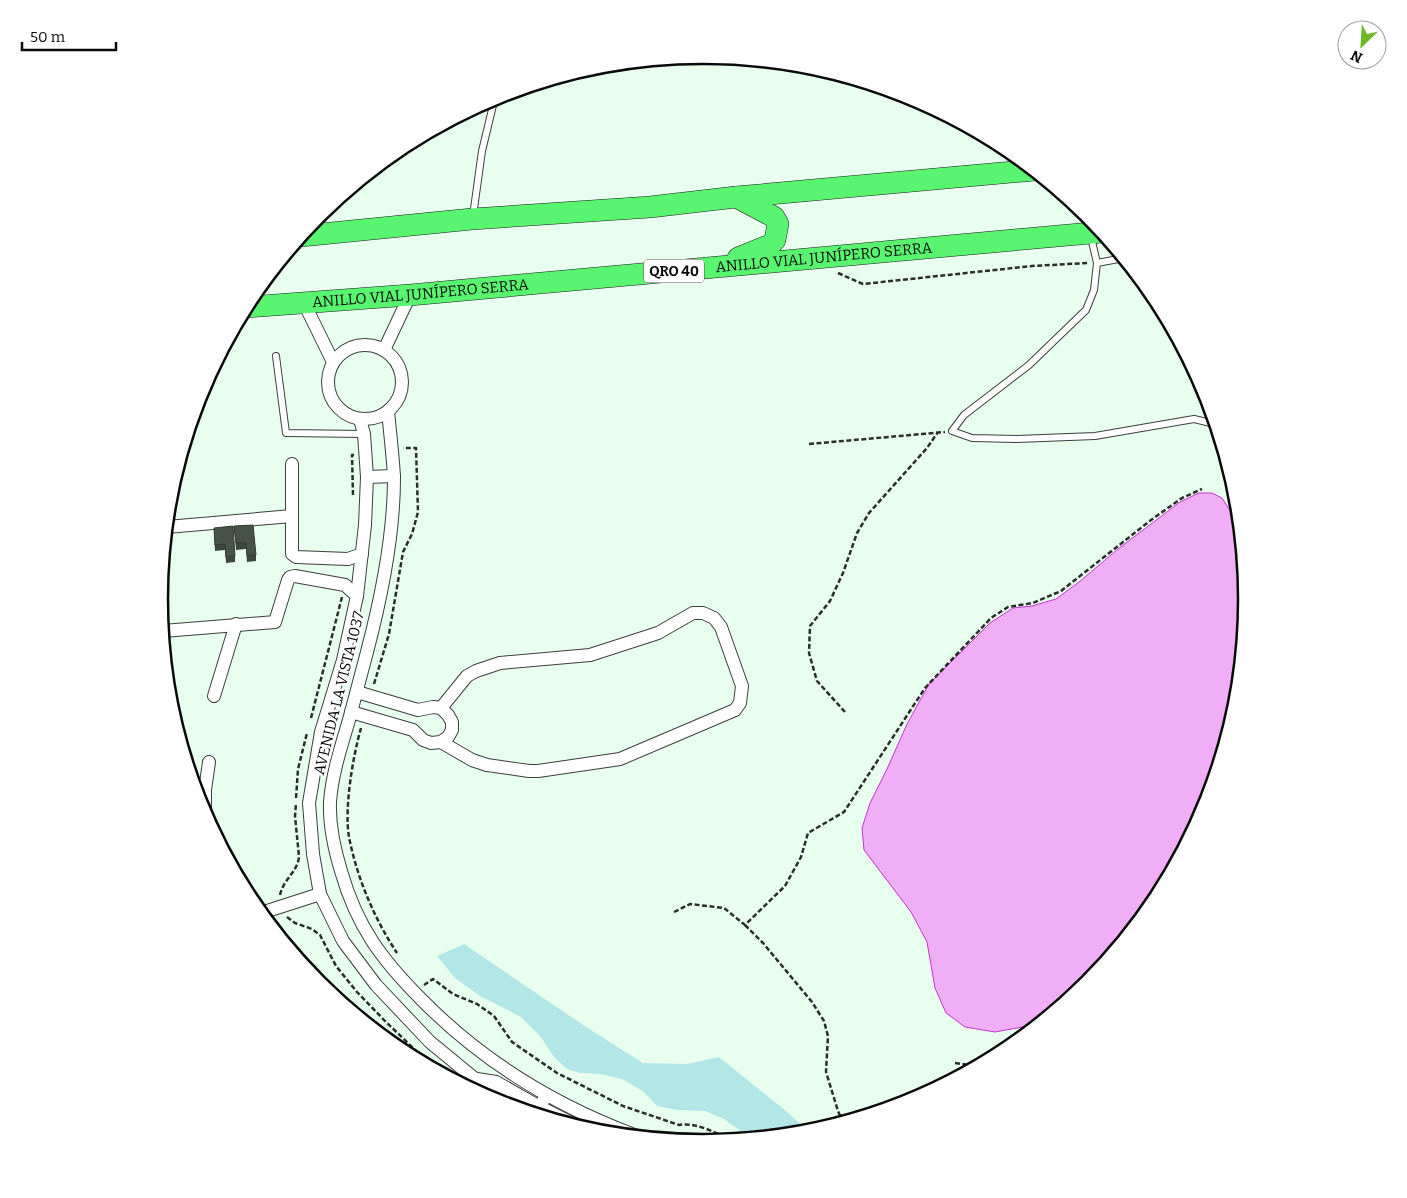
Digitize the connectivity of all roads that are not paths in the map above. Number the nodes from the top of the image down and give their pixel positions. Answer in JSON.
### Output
{"nodes":[{"id":1,"x":492,"y":107,"type":"edge"},
{"id":2,"x":1025,"y":171,"type":"edge"},
{"id":3,"x":736,"y":197,"type":"junction"},
{"id":4,"x":472,"y":219,"type":"junction"},
{"id":5,"x":1093,"y":232,"type":"edge"},
{"id":6,"x":312,"y":235,"type":"edge"},
{"id":7,"x":1096,"y":236,"type":"edge"},
{"id":8,"x":1117,"y":259,"type":"edge"},
{"id":9,"x":1098,"y":263,"type":"junction"},
{"id":10,"x":716,"y":267,"type":"junction"},
{"id":11,"x":410,"y":295,"type":"junction"},
{"id":12,"x":304,"y":303,"type":"junction"},
{"id":13,"x":255,"y":306,"type":"edge"},
{"id":14,"x":384,"y":350,"type":"junction"},
{"id":15,"x":276,"y":356,"type":"dead end"},
{"id":16,"x":333,"y":362,"type":"junction"},
{"id":17,"x":388,"y":412,"type":"junction"},
{"id":18,"x":360,"y":419,"type":"junction"},
{"id":19,"x":1208,"y":422,"type":"edge"},
{"id":20,"x":364,"y":434,"type":"junction"},
{"id":21,"x":292,"y":464,"type":"dead end"},
{"id":22,"x":394,"y":476,"type":"junction"},
{"id":23,"x":367,"y":477,"type":"junction"},
{"id":24,"x":292,"y":516,"type":"junction"},
{"id":25,"x":173,"y":526,"type":"edge"},
{"id":26,"x":362,"y":554,"type":"junction"},
{"id":27,"x":357,"y":596,"type":"junction"},
{"id":28,"x":236,"y":624,"type":"junction"},
{"id":29,"x":169,"y":630,"type":"edge"},
{"id":30,"x":357,"y":692,"type":"junction"},
{"id":31,"x":214,"y":696,"type":"dead end"},
{"id":32,"x":441,"y":708,"type":"junction"},
{"id":33,"x":351,"y":712,"type":"junction"},
{"id":34,"x":442,"y":742,"type":"junction"},
{"id":35,"x":209,"y":762,"type":"dead end"},
{"id":36,"x":202,"y":784,"type":"edge"},
{"id":37,"x":320,"y":894,"type":"junction"},
{"id":38,"x":269,"y":911,"type":"edge"},
{"id":39,"x":475,"y":1079,"type":"junction"},
{"id":40,"x":495,"y":1092,"type":"edge"},
{"id":41,"x":546,"y":1095,"type":"junction"},
{"id":42,"x":533,"y":1107,"type":"edge"},
{"id":43,"x":539,"y":1108,"type":"edge"},
{"id":44,"x":605,"y":1124,"type":"joint"},
{"id":45,"x":618,"y":1127,"type":"edge"}],
"edges":[{"from":1,"to":4,"type":"lane"},
{"from":2,"to":3,"type":"highway"},
{"from":3,"to":4,"type":"highway"},
{"from":3,"to":10,"type":"highway"},
{"from":4,"to":6,"type":"highway"},
{"from":5,"to":10,"type":"highway","name":"ANILLO VIAL JUNÍPERO SERRA","number":"QRO 40"},
{"from":7,"to":9,"type":"lane"},
{"from":8,"to":9,"type":"lane"},
{"from":9,"to":19,"type":"lane"},
{"from":10,"to":11,"type":"highway","name":"ANILLO VIAL JUNÍPERO SERRA","number":"QRO 40"},
{"from":11,"to":12,"type":"highway","name":"ANILLO VIAL JUNÍPERO SERRA","number":"QRO 40"},
{"from":11,"to":14,"type":"street"},
{"from":12,"to":13,"type":"highway","name":"ANILLO VIAL JUNÍPERO SERRA","number":"QRO 40"},
{"from":12,"to":16,"type":"street"},
{"from":14,"to":16,"type":"street"},
{"from":14,"to":17,"type":"street"},
{"from":15,"to":20,"type":"lane"},
{"from":16,"to":18,"type":"street"},
{"from":17,"to":18,"type":"street"},
{"from":17,"to":22,"type":"street","name":"AVENIDA LA VISTA 1037"},
{"from":18,"to":20,"type":"street","name":"AVENIDA LA VISTA 1037"},
{"from":20,"to":23,"type":"street","name":"AVENIDA LA VISTA 1037"},
{"from":21,"to":24,"type":"street"},
{"from":22,"to":23,"type":"street"},
{"from":22,"to":30,"type":"street","name":"AVENIDA LA VISTA 1037"},
{"from":23,"to":26,"type":"street","name":"AVENIDA LA VISTA 1037"},
{"from":24,"to":25,"type":"street"},
{"from":24,"to":26,"type":"street"},
{"from":26,"to":27,"type":"street","name":"AVENIDA LA VISTA 1037"},
{"from":27,"to":28,"type":"street"},
{"from":27,"to":37,"type":"street","name":"AVENIDA LA VISTA 1037"},
{"from":28,"to":29,"type":"street"},
{"from":28,"to":31,"type":"street"},
{"from":30,"to":32,"type":"street"},
{"from":30,"to":33,"type":"street","name":"AVENIDA LA VISTA 1037"},
{"from":32,"to":34,"type":"street"},
{"from":32,"to":34,"type":"street"},
{"from":33,"to":34,"type":"street"},
{"from":33,"to":41,"type":"street","name":"AVENIDA LA VISTA 1037"},
{"from":35,"to":36,"type":"street"},
{"from":37,"to":38,"type":"street"},
{"from":37,"to":39,"type":"street","name":"AVENIDA LA VISTA 1037"},
{"from":39,"to":40,"type":"street","name":"AVENIDA LA VISTA 1037"},
{"from":39,"to":42,"type":"street"},
{"from":41,"to":43,"type":"street"},
{"from":41,"to":44,"type":"street","name":"AVENIDA LA VISTA 1037"},
{"from":44,"to":45,"type":"street","name":"AVENIDA LA VISTA 1037"}]}
